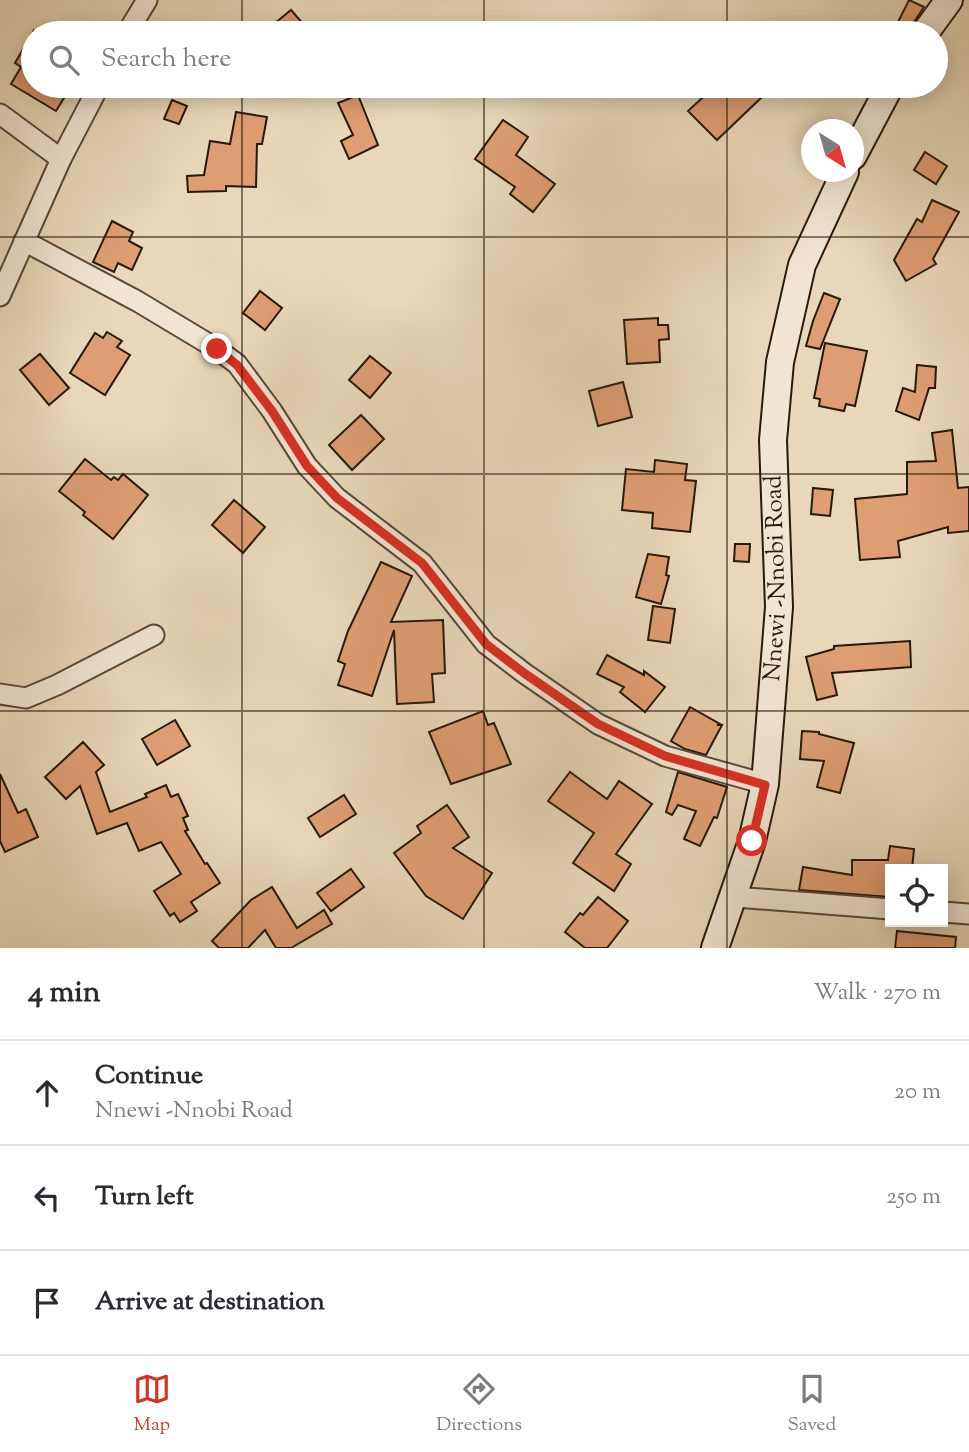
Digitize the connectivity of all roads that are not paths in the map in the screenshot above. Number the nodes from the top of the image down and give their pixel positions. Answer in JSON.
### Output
{"nodes":[{"id":1,"x":147,"y":0,"type":"edge"},
{"id":2,"x":949,"y":0,"type":"edge"},
{"id":3,"x":134,"y":21,"type":"edge"},
{"id":4,"x":934,"y":21,"type":"edge"},
{"id":5,"x":93,"y":98,"type":"edge"},
{"id":6,"x":884,"y":98,"type":"edge"},
{"id":7,"x":0,"y":114,"type":"edge"},
{"id":8,"x":864,"y":135,"type":"edge"},
{"id":9,"x":61,"y":159,"type":"junction"},
{"id":10,"x":840,"y":182,"type":"edge"},
{"id":11,"x":24,"y":242,"type":"junction"},
{"id":12,"x":0,"y":296,"type":"edge"},
{"id":13,"x":154,"y":635,"type":"dead end"},
{"id":14,"x":0,"y":694,"type":"edge"},
{"id":15,"x":765,"y":785,"type":"junction"},
{"id":16,"x":735,"y":897,"type":"junction"},
{"id":17,"x":885,"y":909,"type":"edge"},
{"id":18,"x":948,"y":912,"type":"edge"},
{"id":19,"x":969,"y":914,"type":"edge"},
{"id":20,"x":715,"y":948,"type":"edge"}],
"edges":[{"from":1,"to":3,"type":"street"},
{"from":2,"to":4,"type":"main road"},
{"from":5,"to":9,"type":"street"},
{"from":6,"to":8,"type":"main road"},
{"from":7,"to":9,"type":"street"},
{"from":9,"to":11,"type":"street"},
{"from":10,"to":15,"type":"main road","name":"Nnewi -Nnobi Road"},
{"from":11,"to":12,"type":"street"},
{"from":11,"to":15,"type":"street"},
{"from":13,"to":14,"type":"street"},
{"from":15,"to":16,"type":"main road","name":"Nnewi -Nnobi Road"},
{"from":16,"to":17,"type":"street"},
{"from":16,"to":20,"type":"main road","name":"Nnewi -Nnobi Road"},
{"from":18,"to":19,"type":"street"}]}
